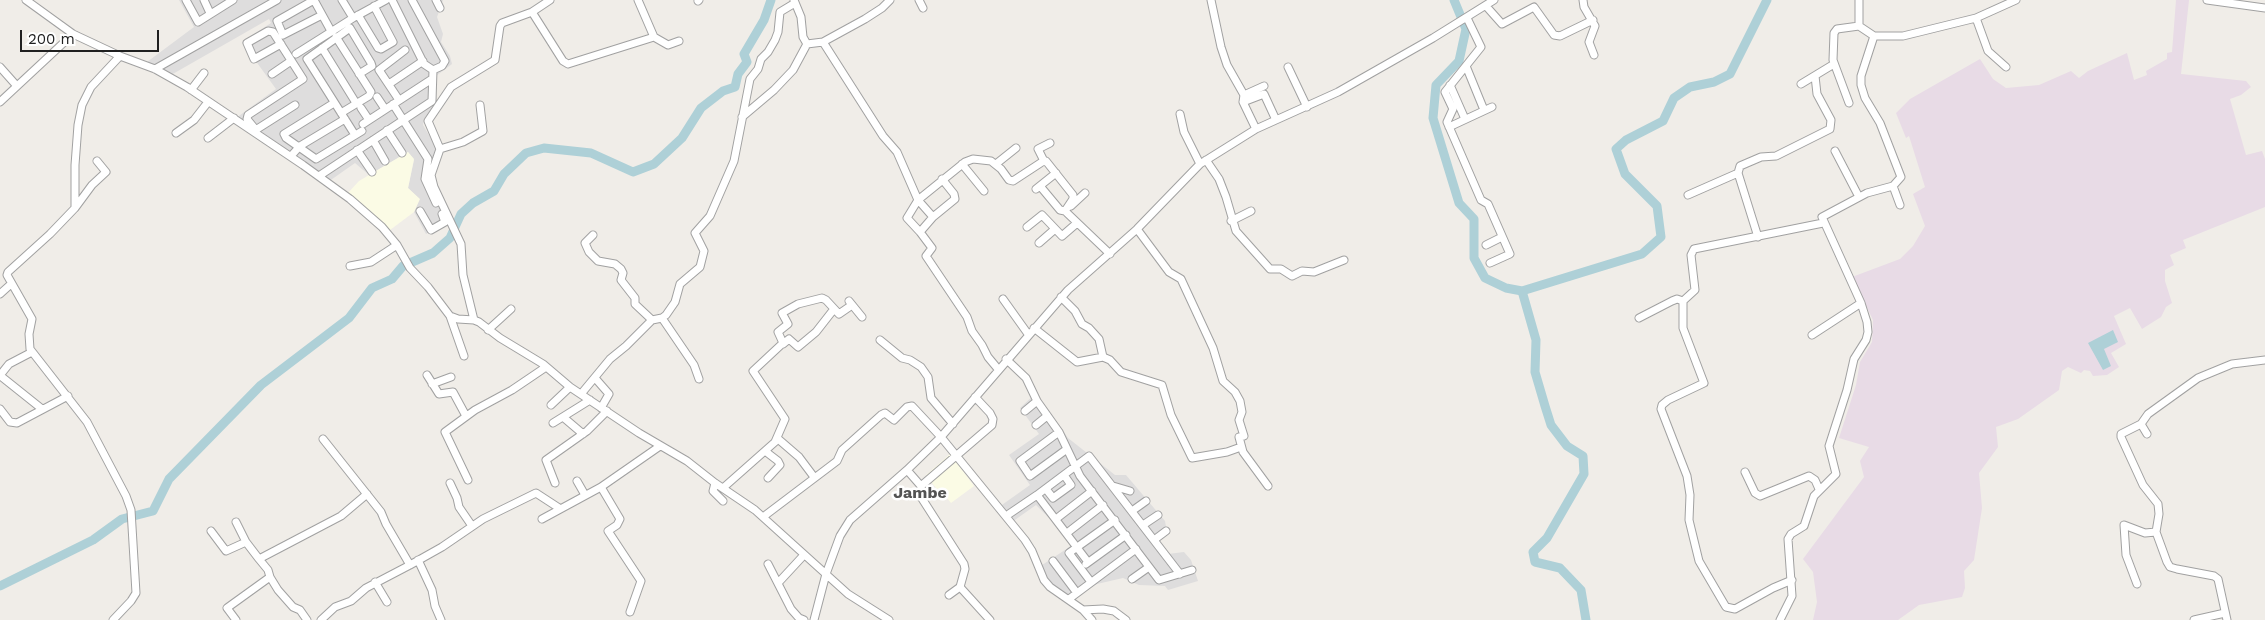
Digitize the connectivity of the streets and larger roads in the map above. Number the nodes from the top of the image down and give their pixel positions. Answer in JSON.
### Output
{"nodes":[{"id":1,"x":26,"y":0,"type":"edge"},
{"id":2,"x":186,"y":0,"type":"edge"},
{"id":3,"x":204,"y":0,"type":"edge"},
{"id":4,"x":277,"y":0,"type":"edge"},
{"id":5,"x":314,"y":0,"type":"edge"},
{"id":6,"x":343,"y":0,"type":"edge"},
{"id":7,"x":386,"y":0,"type":"edge"},
{"id":8,"x":392,"y":0,"type":"edge"},
{"id":9,"x":412,"y":0,"type":"edge"},
{"id":10,"x":436,"y":0,"type":"edge"},
{"id":11,"x":550,"y":0,"type":"edge"},
{"id":12,"x":638,"y":0,"type":"edge"},
{"id":13,"x":890,"y":0,"type":"edge"},
{"id":14,"x":919,"y":0,"type":"edge"},
{"id":15,"x":1211,"y":0,"type":"edge"},
{"id":16,"x":1494,"y":0,"type":"edge"},
{"id":17,"x":1583,"y":0,"type":"edge"},
{"id":18,"x":1859,"y":0,"type":"edge"},
{"id":19,"x":2016,"y":0,"type":"edge"},
{"id":20,"x":2207,"y":0,"type":"edge"},
{"id":21,"x":229,"y":1,"type":"edge"},
{"id":22,"x":794,"y":1,"type":"edge"},
{"id":23,"x":268,"y":2,"type":"edge"},
{"id":24,"x":374,"y":6,"type":"junction"},
{"id":25,"x":1486,"y":6,"type":"junction"},
{"id":26,"x":440,"y":8,"type":"dead end"},
{"id":27,"x":922,"y":8,"type":"dead end"},
{"id":28,"x":2265,"y":8,"type":"edge"},
{"id":29,"x":532,"y":12,"type":"junction"},
{"id":30,"x":210,"y":13,"type":"junction"},
{"id":31,"x":322,"y":15,"type":"junction"},
{"id":32,"x":355,"y":16,"type":"junction"},
{"id":33,"x":1466,"y":18,"type":"junction"},
{"id":34,"x":1976,"y":18,"type":"junction"},
{"id":35,"x":1593,"y":20,"type":"junction"},
{"id":36,"x":1859,"y":26,"type":"junction"},
{"id":37,"x":73,"y":34,"type":"junction"},
{"id":38,"x":334,"y":34,"type":"junction"},
{"id":39,"x":1874,"y":36,"type":"junction"},
{"id":40,"x":654,"y":37,"type":"junction"},
{"id":41,"x":679,"y":41,"type":"dead end"},
{"id":42,"x":823,"y":42,"type":"junction"},
{"id":43,"x":280,"y":44,"type":"junction"},
{"id":44,"x":807,"y":44,"type":"junction"},
{"id":45,"x":322,"y":48,"type":"junction"},
{"id":46,"x":405,"y":50,"type":"dead end"},
{"id":47,"x":296,"y":54,"type":"dead end"},
{"id":48,"x":1594,"y":55,"type":"dead end"},
{"id":49,"x":120,"y":56,"type":"junction"},
{"id":50,"x":423,"y":61,"type":"junction"},
{"id":51,"x":291,"y":62,"type":"junction"},
{"id":52,"x":1834,"y":64,"type":"junction"},
{"id":53,"x":1466,"y":66,"type":"junction"},
{"id":54,"x":0,"y":67,"type":"edge"},
{"id":55,"x":1288,"y":67,"type":"dead end"},
{"id":56,"x":2006,"y":67,"type":"dead end"},
{"id":57,"x":155,"y":69,"type":"junction"},
{"id":58,"x":434,"y":70,"type":"junction"},
{"id":59,"x":204,"y":73,"type":"dead end"},
{"id":60,"x":272,"y":74,"type":"dead end"},
{"id":61,"x":359,"y":74,"type":"junction"},
{"id":62,"x":1815,"y":76,"type":"junction"},
{"id":63,"x":432,"y":79,"type":"junction"},
{"id":64,"x":389,"y":84,"type":"junction"},
{"id":65,"x":1801,"y":84,"type":"dead end"},
{"id":66,"x":16,"y":85,"type":"junction"},
{"id":67,"x":1450,"y":85,"type":"junction"},
{"id":68,"x":1264,"y":86,"type":"dead end"},
{"id":69,"x":191,"y":90,"type":"junction"},
{"id":70,"x":377,"y":97,"type":"dead end"},
{"id":71,"x":1244,"y":99,"type":"junction"},
{"id":72,"x":400,"y":100,"type":"junction"},
{"id":73,"x":0,"y":102,"type":"edge"},
{"id":74,"x":208,"y":102,"type":"junction"},
{"id":75,"x":334,"y":103,"type":"junction"},
{"id":76,"x":1849,"y":103,"type":"dead end"},
{"id":77,"x":393,"y":104,"type":"junction"},
{"id":78,"x":296,"y":105,"type":"dead end"},
{"id":79,"x":480,"y":105,"type":"dead end"},
{"id":80,"x":359,"y":106,"type":"junction"},
{"id":81,"x":1307,"y":107,"type":"junction"},
{"id":82,"x":1492,"y":107,"type":"dead end"},
{"id":83,"x":385,"y":109,"type":"junction"},
{"id":84,"x":1484,"y":110,"type":"junction"},
{"id":85,"x":1180,"y":114,"type":"dead end"},
{"id":86,"x":343,"y":116,"type":"junction"},
{"id":87,"x":742,"y":117,"type":"junction"},
{"id":88,"x":234,"y":118,"type":"junction"},
{"id":89,"x":1466,"y":119,"type":"junction"},
{"id":90,"x":403,"y":120,"type":"junction"},
{"id":91,"x":1276,"y":120,"type":"junction"},
{"id":92,"x":362,"y":127,"type":"junction"},
{"id":93,"x":1449,"y":127,"type":"junction"},
{"id":94,"x":1256,"y":129,"type":"junction"},
{"id":95,"x":387,"y":130,"type":"junction"},
{"id":96,"x":255,"y":131,"type":"junction"},
{"id":97,"x":176,"y":133,"type":"dead end"},
{"id":98,"x":208,"y":138,"type":"dead end"},
{"id":99,"x":372,"y":140,"type":"junction"},
{"id":100,"x":1050,"y":143,"type":"dead end"},
{"id":101,"x":300,"y":146,"type":"junction"},
{"id":102,"x":1016,"y":148,"type":"dead end"},
{"id":103,"x":440,"y":149,"type":"junction"},
{"id":104,"x":357,"y":150,"type":"junction"},
{"id":105,"x":1835,"y":151,"type":"dead end"},
{"id":106,"x":402,"y":153,"type":"dead end"},
{"id":107,"x":291,"y":156,"type":"junction"},
{"id":108,"x":97,"y":161,"type":"dead end"},
{"id":109,"x":384,"y":161,"type":"dead end"},
{"id":110,"x":1044,"y":161,"type":"junction"},
{"id":111,"x":1203,"y":162,"type":"junction"},
{"id":112,"x":962,"y":164,"type":"junction"},
{"id":113,"x":996,"y":164,"type":"junction"},
{"id":114,"x":372,"y":172,"type":"dead end"},
{"id":115,"x":1056,"y":173,"type":"junction"},
{"id":116,"x":1738,"y":173,"type":"junction"},
{"id":117,"x":319,"y":176,"type":"junction"},
{"id":118,"x":942,"y":179,"type":"junction"},
{"id":119,"x":1893,"y":186,"type":"junction"},
{"id":120,"x":984,"y":192,"type":"dead end"},
{"id":121,"x":1085,"y":193,"type":"dead end"},
{"id":122,"x":1688,"y":195,"type":"dead end"},
{"id":123,"x":1859,"y":198,"type":"junction"},
{"id":124,"x":918,"y":200,"type":"junction"},
{"id":125,"x":1900,"y":205,"type":"dead end"},
{"id":126,"x":75,"y":208,"type":"junction"},
{"id":127,"x":420,"y":211,"type":"dead end"},
{"id":128,"x":1066,"y":211,"type":"junction"},
{"id":129,"x":1251,"y":211,"type":"dead end"},
{"id":130,"x":933,"y":217,"type":"junction"},
{"id":131,"x":1231,"y":221,"type":"junction"},
{"id":132,"x":1077,"y":223,"type":"junction"},
{"id":133,"x":1823,"y":223,"type":"junction"},
{"id":134,"x":1027,"y":227,"type":"dead end"},
{"id":135,"x":1055,"y":229,"type":"junction"},
{"id":136,"x":1137,"y":230,"type":"junction"},
{"id":137,"x":920,"y":232,"type":"junction"},
{"id":138,"x":593,"y":235,"type":"dead end"},
{"id":139,"x":1502,"y":237,"type":"junction"},
{"id":140,"x":1758,"y":237,"type":"junction"},
{"id":141,"x":1039,"y":243,"type":"dead end"},
{"id":142,"x":1486,"y":244,"type":"dead end"},
{"id":143,"x":397,"y":245,"type":"junction"},
{"id":144,"x":1110,"y":254,"type":"junction"},
{"id":145,"x":1344,"y":260,"type":"dead end"},
{"id":146,"x":1490,"y":263,"type":"dead end"},
{"id":147,"x":350,"y":266,"type":"dead end"},
{"id":148,"x":12,"y":284,"type":"junction"},
{"id":149,"x":0,"y":294,"type":"edge"},
{"id":150,"x":1061,"y":297,"type":"junction"},
{"id":151,"x":1003,"y":299,"type":"dead end"},
{"id":152,"x":1683,"y":300,"type":"junction"},
{"id":153,"x":1861,"y":303,"type":"junction"},
{"id":154,"x":511,"y":309,"type":"dead end"},
{"id":155,"x":834,"y":309,"type":"junction"},
{"id":156,"x":450,"y":316,"type":"junction"},
{"id":157,"x":862,"y":317,"type":"dead end"},
{"id":158,"x":662,"y":318,"type":"junction"},
{"id":159,"x":1639,"y":318,"type":"dead end"},
{"id":160,"x":474,"y":320,"type":"junction"},
{"id":161,"x":652,"y":320,"type":"junction"},
{"id":162,"x":1034,"y":328,"type":"junction"},
{"id":163,"x":488,"y":330,"type":"junction"},
{"id":164,"x":1028,"y":334,"type":"junction"},
{"id":165,"x":1812,"y":335,"type":"dead end"},
{"id":166,"x":880,"y":340,"type":"dead end"},
{"id":167,"x":782,"y":344,"type":"junction"},
{"id":168,"x":32,"y":352,"type":"junction"},
{"id":169,"x":464,"y":356,"type":"dead end"},
{"id":170,"x":1103,"y":357,"type":"junction"},
{"id":171,"x":1006,"y":359,"type":"junction"},
{"id":172,"x":2265,"y":360,"type":"edge"},
{"id":173,"x":546,"y":367,"type":"junction"},
{"id":174,"x":998,"y":369,"type":"junction"},
{"id":175,"x":427,"y":375,"type":"dead end"},
{"id":176,"x":451,"y":377,"type":"dead end"},
{"id":177,"x":595,"y":378,"type":"junction"},
{"id":178,"x":699,"y":379,"type":"dead end"},
{"id":179,"x":432,"y":384,"type":"junction"},
{"id":180,"x":570,"y":387,"type":"junction"},
{"id":181,"x":581,"y":394,"type":"junction"},
{"id":182,"x":68,"y":396,"type":"junction"},
{"id":183,"x":975,"y":397,"type":"junction"},
{"id":184,"x":590,"y":400,"type":"junction"},
{"id":185,"x":1037,"y":401,"type":"junction"},
{"id":186,"x":551,"y":405,"type":"dead end"},
{"id":187,"x":0,"y":408,"type":"edge"},
{"id":188,"x":42,"y":409,"type":"junction"},
{"id":189,"x":604,"y":410,"type":"junction"},
{"id":190,"x":1026,"y":411,"type":"dead end"},
{"id":191,"x":466,"y":416,"type":"junction"},
{"id":192,"x":1047,"y":416,"type":"junction"},
{"id":193,"x":563,"y":417,"type":"junction"},
{"id":194,"x":553,"y":423,"type":"dead end"},
{"id":195,"x":953,"y":424,"type":"junction"},
{"id":196,"x":2141,"y":424,"type":"junction"},
{"id":197,"x":1036,"y":425,"type":"dead end"},
{"id":198,"x":1059,"y":432,"type":"junction"},
{"id":199,"x":583,"y":434,"type":"junction"},
{"id":200,"x":2146,"y":434,"type":"dead end"},
{"id":201,"x":941,"y":437,"type":"junction"},
{"id":202,"x":777,"y":438,"type":"junction"},
{"id":203,"x":323,"y":439,"type":"dead end"},
{"id":204,"x":660,"y":446,"type":"junction"},
{"id":205,"x":1241,"y":447,"type":"junction"},
{"id":206,"x":1067,"y":449,"type":"junction"},
{"id":207,"x":765,"y":451,"type":"junction"},
{"id":208,"x":956,"y":456,"type":"junction"},
{"id":209,"x":1075,"y":467,"type":"junction"},
{"id":210,"x":907,"y":470,"type":"junction"},
{"id":211,"x":1745,"y":472,"type":"dead end"},
{"id":212,"x":1064,"y":475,"type":"junction"},
{"id":213,"x":814,"y":477,"type":"junction"},
{"id":214,"x":768,"y":478,"type":"dead end"},
{"id":215,"x":468,"y":480,"type":"dead end"},
{"id":216,"x":577,"y":481,"type":"dead end"},
{"id":217,"x":555,"y":483,"type":"dead end"},
{"id":218,"x":715,"y":483,"type":"junction"},
{"id":219,"x":450,"y":484,"type":"dead end"},
{"id":220,"x":921,"y":486,"type":"junction"},
{"id":221,"x":1113,"y":486,"type":"junction"},
{"id":222,"x":1268,"y":486,"type":"dead end"},
{"id":223,"x":601,"y":487,"type":"junction"},
{"id":224,"x":723,"y":488,"type":"junction"},
{"id":225,"x":1046,"y":488,"type":"junction"},
{"id":226,"x":1819,"y":489,"type":"junction"},
{"id":227,"x":1092,"y":491,"type":"junction"},
{"id":228,"x":367,"y":494,"type":"junction"},
{"id":229,"x":586,"y":495,"type":"junction"},
{"id":230,"x":1037,"y":495,"type":"junction"},
{"id":231,"x":1122,"y":497,"type":"junction"},
{"id":232,"x":723,"y":500,"type":"dead end"},
{"id":233,"x":1146,"y":501,"type":"dead end"},
{"id":234,"x":1103,"y":506,"type":"junction"},
{"id":235,"x":559,"y":508,"type":"junction"},
{"id":236,"x":1132,"y":511,"type":"junction"},
{"id":237,"x":1009,"y":514,"type":"dead end"},
{"id":238,"x":1158,"y":515,"type":"dead end"},
{"id":239,"x":763,"y":517,"type":"junction"},
{"id":240,"x":542,"y":518,"type":"dead end"},
{"id":241,"x":1056,"y":519,"type":"junction"},
{"id":242,"x":1115,"y":520,"type":"junction"},
{"id":243,"x":236,"y":522,"type":"dead end"},
{"id":244,"x":1143,"y":525,"type":"junction"},
{"id":245,"x":472,"y":526,"type":"junction"},
{"id":246,"x":211,"y":531,"type":"dead end"},
{"id":247,"x":1166,"y":531,"type":"dead end"},
{"id":248,"x":2156,"y":532,"type":"junction"},
{"id":249,"x":1067,"y":533,"type":"junction"},
{"id":250,"x":1126,"y":535,"type":"junction"},
{"id":251,"x":1154,"y":540,"type":"junction"},
{"id":252,"x":246,"y":542,"type":"junction"},
{"id":253,"x":1077,"y":548,"type":"junction"},
{"id":254,"x":1136,"y":549,"type":"junction"},
{"id":255,"x":803,"y":556,"type":"junction"},
{"id":256,"x":259,"y":559,"type":"junction"},
{"id":257,"x":418,"y":560,"type":"junction"},
{"id":258,"x":1053,"y":561,"type":"dead end"},
{"id":259,"x":1088,"y":562,"type":"junction"},
{"id":260,"x":768,"y":564,"type":"dead end"},
{"id":261,"x":410,"y":565,"type":"junction"},
{"id":262,"x":1150,"y":567,"type":"junction"},
{"id":263,"x":1080,"y":568,"type":"junction"},
{"id":264,"x":1192,"y":570,"type":"dead end"},
{"id":265,"x":826,"y":574,"type":"junction"},
{"id":266,"x":1180,"y":574,"type":"junction"},
{"id":267,"x":270,"y":577,"type":"junction"},
{"id":268,"x":1132,"y":579,"type":"dead end"},
{"id":269,"x":1792,"y":580,"type":"junction"},
{"id":270,"x":376,"y":582,"type":"junction"},
{"id":271,"x":1091,"y":582,"type":"junction"},
{"id":272,"x":778,"y":583,"type":"junction"},
{"id":273,"x":2137,"y":584,"type":"dead end"},
{"id":274,"x":960,"y":587,"type":"junction"},
{"id":275,"x":1076,"y":593,"type":"junction"},
{"id":276,"x":949,"y":594,"type":"dead end"},
{"id":277,"x":1069,"y":599,"type":"junction"},
{"id":278,"x":387,"y":602,"type":"dead end"},
{"id":279,"x":1083,"y":610,"type":"junction"},
{"id":280,"x":630,"y":612,"type":"dead end"},
{"id":281,"x":2226,"y":616,"type":"edge"},
{"id":282,"x":800,"y":619,"type":"edge"},
{"id":283,"x":113,"y":620,"type":"edge"},
{"id":284,"x":236,"y":620,"type":"edge"},
{"id":285,"x":307,"y":620,"type":"edge"},
{"id":286,"x":321,"y":620,"type":"edge"},
{"id":287,"x":441,"y":620,"type":"edge"},
{"id":288,"x":814,"y":620,"type":"edge"},
{"id":289,"x":889,"y":620,"type":"edge"},
{"id":290,"x":990,"y":620,"type":"edge"},
{"id":291,"x":1092,"y":620,"type":"edge"},
{"id":292,"x":1126,"y":620,"type":"edge"},
{"id":293,"x":1780,"y":620,"type":"edge"},
{"id":294,"x":2194,"y":620,"type":"edge"}],
"edges":[{"from":1,"to":37,"type":"street"},
{"from":2,"to":30,"type":"street"},
{"from":3,"to":30,"type":"street"},
{"from":4,"to":23,"type":"street"},
{"from":5,"to":31,"type":"street"},
{"from":5,"to":31,"type":"street"},
{"from":6,"to":32,"type":"street"},
{"from":7,"to":24,"type":"street"},
{"from":8,"to":50,"type":"street"},
{"from":9,"to":58,"type":"street"},
{"from":10,"to":26,"type":"street"},
{"from":11,"to":29,"type":"street"},
{"from":12,"to":40,"type":"street"},
{"from":13,"to":42,"type":"street"},
{"from":14,"to":27,"type":"street"},
{"from":15,"to":71,"type":"street"},
{"from":16,"to":25,"type":"street"},
{"from":17,"to":35,"type":"street"},
{"from":18,"to":36,"type":"street"},
{"from":19,"to":34,"type":"street"},
{"from":20,"to":28,"type":"street"},
{"from":21,"to":30,"type":"street"},
{"from":22,"to":44,"type":"street"},
{"from":22,"to":87,"type":"street"},
{"from":23,"to":57,"type":"street"},
{"from":24,"to":32,"type":"street"},
{"from":24,"to":32,"type":"street"},
{"from":25,"to":33,"type":"street"},
{"from":25,"to":35,"type":"street"},
{"from":29,"to":40,"type":"street"},
{"from":29,"to":103,"type":"street"},
{"from":31,"to":38,"type":"street"},
{"from":32,"to":38,"type":"street"},
{"from":33,"to":53,"type":"street"},
{"from":33,"to":81,"type":"street"},
{"from":34,"to":39,"type":"street"},
{"from":34,"to":56,"type":"street"},
{"from":35,"to":48,"type":"street"},
{"from":36,"to":39,"type":"street"},
{"from":36,"to":52,"type":"street"},
{"from":37,"to":49,"type":"street"},
{"from":37,"to":66,"type":"street"},
{"from":38,"to":45,"type":"street"},
{"from":38,"to":47,"type":"street"},
{"from":38,"to":61,"type":"street"},
{"from":38,"to":61,"type":"street"},
{"from":39,"to":119,"type":"street"},
{"from":40,"to":41,"type":"street"},
{"from":42,"to":44,"type":"street"},
{"from":42,"to":124,"type":"street"},
{"from":43,"to":43,"type":"street"},
{"from":43,"to":51,"type":"street"},
{"from":44,"to":87,"type":"street"},
{"from":45,"to":75,"type":"street"},
{"from":45,"to":80,"type":"street"},
{"from":46,"to":64,"type":"street"},
{"from":49,"to":57,"type":"street"},
{"from":49,"to":126,"type":"street"},
{"from":50,"to":58,"type":"street"},
{"from":50,"to":64,"type":"street"},
{"from":51,"to":60,"type":"street"},
{"from":51,"to":96,"type":"street"},
{"from":52,"to":62,"type":"street"},
{"from":52,"to":76,"type":"street"},
{"from":53,"to":67,"type":"street"},
{"from":53,"to":84,"type":"street"},
{"from":54,"to":66,"type":"street"},
{"from":55,"to":81,"type":"street"},
{"from":57,"to":69,"type":"street"},
{"from":58,"to":63,"type":"street"},
{"from":59,"to":69,"type":"street"},
{"from":61,"to":80,"type":"street"},
{"from":62,"to":65,"type":"street"},
{"from":62,"to":116,"type":"street"},
{"from":63,"to":72,"type":"street"},
{"from":63,"to":90,"type":"street"},
{"from":64,"to":72,"type":"street"},
{"from":66,"to":73,"type":"street"},
{"from":67,"to":89,"type":"street"},
{"from":67,"to":93,"type":"street"},
{"from":68,"to":71,"type":"street"},
{"from":69,"to":74,"type":"street"},
{"from":70,"to":83,"type":"street"},
{"from":71,"to":91,"type":"street"},
{"from":71,"to":94,"type":"street"},
{"from":72,"to":77,"type":"street"},
{"from":74,"to":88,"type":"street"},
{"from":74,"to":97,"type":"street"},
{"from":75,"to":86,"type":"street"},
{"from":75,"to":101,"type":"street"},
{"from":77,"to":83,"type":"street"},
{"from":77,"to":90,"type":"street"},
{"from":78,"to":96,"type":"street"},
{"from":79,"to":103,"type":"street"},
{"from":80,"to":86,"type":"street"},
{"from":80,"to":92,"type":"street"},
{"from":81,"to":91,"type":"street"},
{"from":82,"to":84,"type":"street"},
{"from":83,"to":92,"type":"street"},
{"from":84,"to":89,"type":"street"},
{"from":85,"to":111,"type":"street"},
{"from":86,"to":92,"type":"street"},
{"from":86,"to":101,"type":"street"},
{"from":87,"to":158,"type":"street"},
{"from":88,"to":96,"type":"street"},
{"from":88,"to":98,"type":"street"},
{"from":89,"to":93,"type":"street"},
{"from":90,"to":95,"type":"street"},
{"from":90,"to":127,"type":"street"},
{"from":91,"to":94,"type":"street"},
{"from":92,"to":101,"type":"street"},
{"from":93,"to":139,"type":"street"},
{"from":94,"to":111,"type":"street"},
{"from":95,"to":99,"type":"street"},
{"from":95,"to":106,"type":"street"},
{"from":96,"to":107,"type":"street"},
{"from":99,"to":104,"type":"street"},
{"from":99,"to":109,"type":"street"},
{"from":100,"to":110,"type":"street"},
{"from":101,"to":107,"type":"street"},
{"from":102,"to":113,"type":"street"},
{"from":103,"to":160,"type":"street"},
{"from":104,"to":114,"type":"street"},
{"from":104,"to":117,"type":"street"},
{"from":105,"to":123,"type":"street"},
{"from":107,"to":117,"type":"street"},
{"from":108,"to":126,"type":"street"},
{"from":110,"to":113,"type":"street"},
{"from":110,"to":115,"type":"street"},
{"from":111,"to":131,"type":"street"},
{"from":111,"to":136,"type":"street"},
{"from":112,"to":113,"type":"street"},
{"from":112,"to":118,"type":"street"},
{"from":112,"to":120,"type":"street"},
{"from":115,"to":128,"type":"street"},
{"from":115,"to":128,"type":"street"},
{"from":116,"to":122,"type":"street"},
{"from":116,"to":140,"type":"street"},
{"from":117,"to":143,"type":"street"},
{"from":118,"to":124,"type":"street"},
{"from":118,"to":130,"type":"street"},
{"from":119,"to":123,"type":"street"},
{"from":119,"to":125,"type":"street"},
{"from":121,"to":128,"type":"street"},
{"from":123,"to":133,"type":"street"},
{"from":124,"to":130,"type":"street"},
{"from":124,"to":137,"type":"street"},
{"from":126,"to":148,"type":"street"},
{"from":128,"to":132,"type":"street"},
{"from":129,"to":131,"type":"street"},
{"from":130,"to":137,"type":"street"},
{"from":131,"to":145,"type":"street"},
{"from":132,"to":135,"type":"street"},
{"from":132,"to":144,"type":"street"},
{"from":133,"to":140,"type":"street"},
{"from":133,"to":153,"type":"street"},
{"from":134,"to":135,"type":"street"},
{"from":135,"to":141,"type":"street"},
{"from":136,"to":144,"type":"street"},
{"from":136,"to":205,"type":"street"},
{"from":137,"to":174,"type":"street"},
{"from":138,"to":161,"type":"street"},
{"from":139,"to":142,"type":"street"},
{"from":139,"to":146,"type":"street"},
{"from":140,"to":152,"type":"street"},
{"from":143,"to":147,"type":"street"},
{"from":143,"to":156,"type":"street"},
{"from":144,"to":150,"type":"street"},
{"from":148,"to":149,"type":"street"},
{"from":148,"to":168,"type":"street"},
{"from":150,"to":162,"type":"street"},
{"from":150,"to":170,"type":"street"},
{"from":151,"to":164,"type":"street"},
{"from":152,"to":159,"type":"street"},
{"from":152,"to":269,"type":"street"},
{"from":153,"to":165,"type":"street"},
{"from":153,"to":226,"type":"street"},
{"from":154,"to":163,"type":"street"},
{"from":155,"to":157,"type":"street"},
{"from":155,"to":167,"type":"street"},
{"from":155,"to":167,"type":"street"},
{"from":156,"to":160,"type":"street"},
{"from":156,"to":169,"type":"street"},
{"from":158,"to":161,"type":"street"},
{"from":158,"to":178,"type":"street"},
{"from":160,"to":163,"type":"street"},
{"from":161,"to":177,"type":"street"},
{"from":162,"to":164,"type":"street"},
{"from":162,"to":170,"type":"street"},
{"from":163,"to":173,"type":"street"},
{"from":164,"to":171,"type":"street"},
{"from":166,"to":195,"type":"street"},
{"from":167,"to":202,"type":"street"},
{"from":168,"to":182,"type":"street"},
{"from":168,"to":188,"type":"street"},
{"from":170,"to":205,"type":"street"},
{"from":171,"to":174,"type":"street"},
{"from":171,"to":185,"type":"street"},
{"from":172,"to":196,"type":"street"},
{"from":173,"to":180,"type":"street"},
{"from":173,"to":191,"type":"street"},
{"from":174,"to":183,"type":"street"},
{"from":175,"to":179,"type":"street"},
{"from":176,"to":179,"type":"street"},
{"from":177,"to":181,"type":"street"},
{"from":177,"to":189,"type":"street"},
{"from":179,"to":191,"type":"street"},
{"from":180,"to":181,"type":"street"},
{"from":180,"to":186,"type":"street"},
{"from":181,"to":184,"type":"street"},
{"from":182,"to":188,"type":"street"},
{"from":182,"to":283,"type":"street"},
{"from":183,"to":195,"type":"street"},
{"from":183,"to":208,"type":"street"},
{"from":184,"to":189,"type":"street"},
{"from":184,"to":193,"type":"street"},
{"from":185,"to":190,"type":"street"},
{"from":185,"to":192,"type":"street"},
{"from":187,"to":188,"type":"street"},
{"from":189,"to":199,"type":"street"},
{"from":189,"to":204,"type":"street"},
{"from":191,"to":215,"type":"street"},
{"from":192,"to":197,"type":"street"},
{"from":192,"to":198,"type":"street"},
{"from":193,"to":194,"type":"street"},
{"from":193,"to":199,"type":"street"},
{"from":195,"to":201,"type":"street"},
{"from":196,"to":200,"type":"street"},
{"from":196,"to":248,"type":"street"},
{"from":198,"to":206,"type":"street"},
{"from":198,"to":206,"type":"street"},
{"from":199,"to":217,"type":"street"},
{"from":201,"to":208,"type":"street"},
{"from":201,"to":210,"type":"street"},
{"from":201,"to":213,"type":"street"},
{"from":202,"to":207,"type":"street"},
{"from":202,"to":213,"type":"street"},
{"from":203,"to":228,"type":"street"},
{"from":204,"to":218,"type":"street"},
{"from":204,"to":223,"type":"street"},
{"from":205,"to":222,"type":"street"},
{"from":206,"to":209,"type":"street"},
{"from":207,"to":214,"type":"street"},
{"from":207,"to":224,"type":"street"},
{"from":208,"to":220,"type":"street"},
{"from":208,"to":277,"type":"street"},
{"from":209,"to":212,"type":"street"},
{"from":209,"to":221,"type":"street"},
{"from":209,"to":227,"type":"street"},
{"from":210,"to":220,"type":"street"},
{"from":210,"to":265,"type":"street"},
{"from":211,"to":226,"type":"street"},
{"from":212,"to":225,"type":"street"},
{"from":212,"to":225,"type":"street"},
{"from":213,"to":239,"type":"street"},
{"from":216,"to":229,"type":"street"},
{"from":218,"to":224,"type":"street"},
{"from":218,"to":232,"type":"street"},
{"from":219,"to":245,"type":"street"},
{"from":220,"to":274,"type":"street"},
{"from":221,"to":231,"type":"street"},
{"from":221,"to":231,"type":"street"},
{"from":223,"to":229,"type":"street"},
{"from":223,"to":280,"type":"street"},
{"from":224,"to":239,"type":"street"},
{"from":225,"to":230,"type":"street"},
{"from":226,"to":269,"type":"street"},
{"from":227,"to":234,"type":"street"},
{"from":227,"to":241,"type":"street"},
{"from":228,"to":256,"type":"street"},
{"from":228,"to":261,"type":"street"},
{"from":229,"to":235,"type":"street"},
{"from":230,"to":237,"type":"street"},
{"from":230,"to":241,"type":"street"},
{"from":231,"to":236,"type":"street"},
{"from":233,"to":236,"type":"street"},
{"from":234,"to":242,"type":"street"},
{"from":234,"to":249,"type":"street"},
{"from":235,"to":240,"type":"street"},
{"from":235,"to":245,"type":"street"},
{"from":236,"to":244,"type":"street"},
{"from":238,"to":244,"type":"street"},
{"from":239,"to":255,"type":"street"},
{"from":241,"to":249,"type":"street"},
{"from":242,"to":250,"type":"street"},
{"from":242,"to":253,"type":"street"},
{"from":243,"to":252,"type":"street"},
{"from":244,"to":251,"type":"street"},
{"from":245,"to":257,"type":"street"},
{"from":246,"to":252,"type":"street"},
{"from":247,"to":251,"type":"street"},
{"from":248,"to":273,"type":"street"},
{"from":248,"to":281,"type":"street"},
{"from":249,"to":253,"type":"street"},
{"from":250,"to":254,"type":"street"},
{"from":250,"to":259,"type":"street"},
{"from":251,"to":266,"type":"street"},
{"from":252,"to":256,"type":"street"},
{"from":253,"to":259,"type":"street"},
{"from":253,"to":263,"type":"street"},
{"from":254,"to":262,"type":"street"},
{"from":254,"to":271,"type":"street"},
{"from":255,"to":265,"type":"street"},
{"from":255,"to":272,"type":"street"},
{"from":256,"to":267,"type":"street"},
{"from":257,"to":261,"type":"street"},
{"from":257,"to":287,"type":"street"},
{"from":258,"to":275,"type":"street"},
{"from":259,"to":263,"type":"street"},
{"from":260,"to":272,"type":"street"},
{"from":261,"to":270,"type":"street"},
{"from":262,"to":266,"type":"street"},
{"from":262,"to":268,"type":"street"},
{"from":263,"to":271,"type":"street"},
{"from":264,"to":266,"type":"street"},
{"from":265,"to":288,"type":"street"},
{"from":265,"to":289,"type":"street"},
{"from":267,"to":284,"type":"street"},
{"from":267,"to":285,"type":"street"},
{"from":269,"to":293,"type":"street"},
{"from":270,"to":278,"type":"street"},
{"from":270,"to":286,"type":"street"},
{"from":271,"to":275,"type":"street"},
{"from":272,"to":282,"type":"street"},
{"from":274,"to":276,"type":"street"},
{"from":274,"to":290,"type":"street"},
{"from":275,"to":277,"type":"street"},
{"from":277,"to":279,"type":"street"},
{"from":279,"to":291,"type":"street"},
{"from":279,"to":292,"type":"street"},
{"from":281,"to":294,"type":"street"}]}
